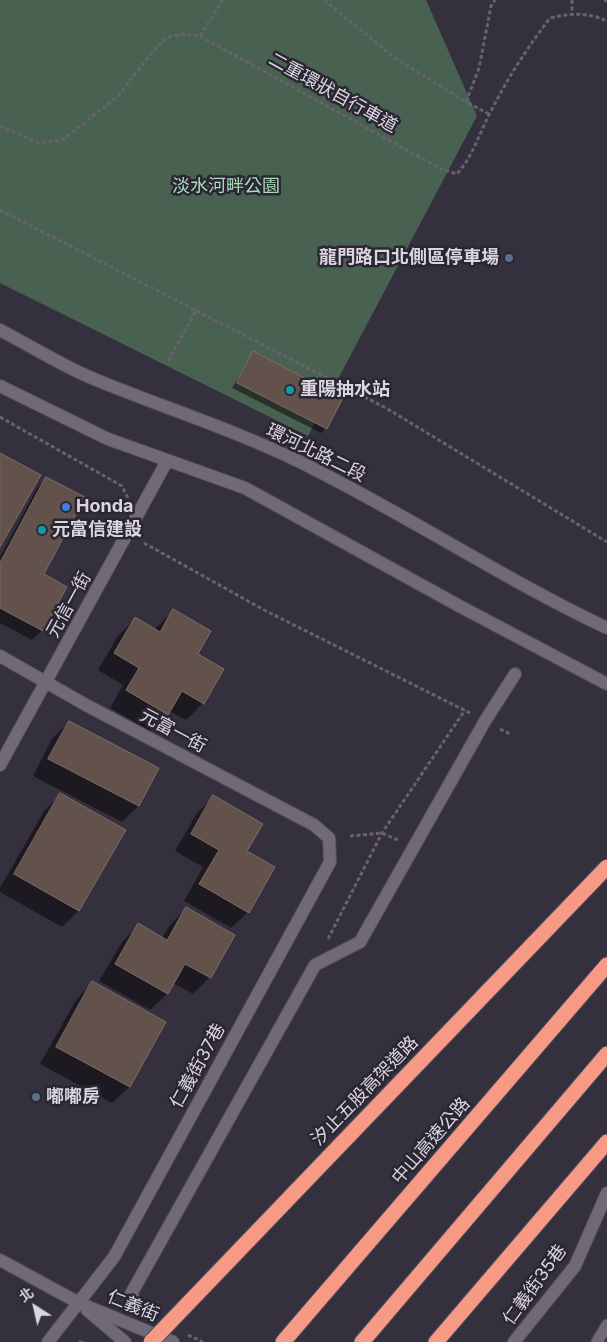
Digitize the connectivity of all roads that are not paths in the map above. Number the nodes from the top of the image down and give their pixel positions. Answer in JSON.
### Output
{"nodes":[{"id":1,"x":0,"y":330,"type":"edge"},
{"id":2,"x":0,"y":386,"type":"edge"},
{"id":3,"x":167,"y":462,"type":"junction"},
{"id":4,"x":607,"y":628,"type":"edge"},
{"id":5,"x":0,"y":656,"type":"edge"},
{"id":6,"x":515,"y":674,"type":"dead end"},
{"id":7,"x":47,"y":682,"type":"junction"},
{"id":8,"x":607,"y":684,"type":"edge"},
{"id":9,"x":0,"y":765,"type":"edge"},
{"id":10,"x":329,"y":838,"type":"joint"},
{"id":11,"x":607,"y":867,"type":"edge"},
{"id":12,"x":607,"y":965,"type":"edge"},
{"id":13,"x":607,"y":1054,"type":"edge"},
{"id":14,"x":607,"y":1142,"type":"edge"},
{"id":15,"x":607,"y":1193,"type":"edge"},
{"id":16,"x":0,"y":1260,"type":"edge"},
{"id":17,"x":79,"y":1303,"type":"junction"},
{"id":18,"x":138,"y":1305,"type":"dead end"},
{"id":19,"x":607,"y":1324,"type":"edge"},
{"id":20,"x":281,"y":1341,"type":"edge"},
{"id":21,"x":48,"y":1342,"type":"edge"},
{"id":22,"x":125,"y":1342,"type":"edge"},
{"id":23,"x":151,"y":1342,"type":"edge"},
{"id":24,"x":173,"y":1342,"type":"edge"},
{"id":25,"x":362,"y":1342,"type":"edge"},
{"id":26,"x":436,"y":1342,"type":"edge"},
{"id":27,"x":514,"y":1342,"type":"edge"},
{"id":28,"x":596,"y":1342,"type":"edge"}],
"edges":[{"from":1,"to":4,"type":"street","name":"環河北路二段"},
{"from":2,"to":3,"type":"street"},
{"from":3,"to":7,"type":"street","name":"元信一街"},
{"from":3,"to":8,"type":"street"},
{"from":5,"to":7,"type":"street","name":"元富一街"},
{"from":6,"to":18,"type":"street"},
{"from":7,"to":9,"type":"street","name":"元信一街"},
{"from":7,"to":10,"type":"street","name":"元富一街"},
{"from":10,"to":17,"type":"street","name":"仁義街37巷"},
{"from":11,"to":23,"type":"highway","name":"汐止五股高架道路","bridge":true},
{"from":12,"to":20,"type":"highway","name":"中山高速公路"},
{"from":13,"to":25,"type":"highway"},
{"from":14,"to":26,"type":"highway"},
{"from":15,"to":27,"type":"street","name":"仁義街35巷"},
{"from":16,"to":17,"type":"street","name":"仁義街"},
{"from":17,"to":21,"type":"street","name":"仁義街37巷"},
{"from":17,"to":22,"type":"street","name":"仁義街"},
{"from":17,"to":24,"type":"street","name":"仁義街"},
{"from":19,"to":28,"type":"lane"}]}
